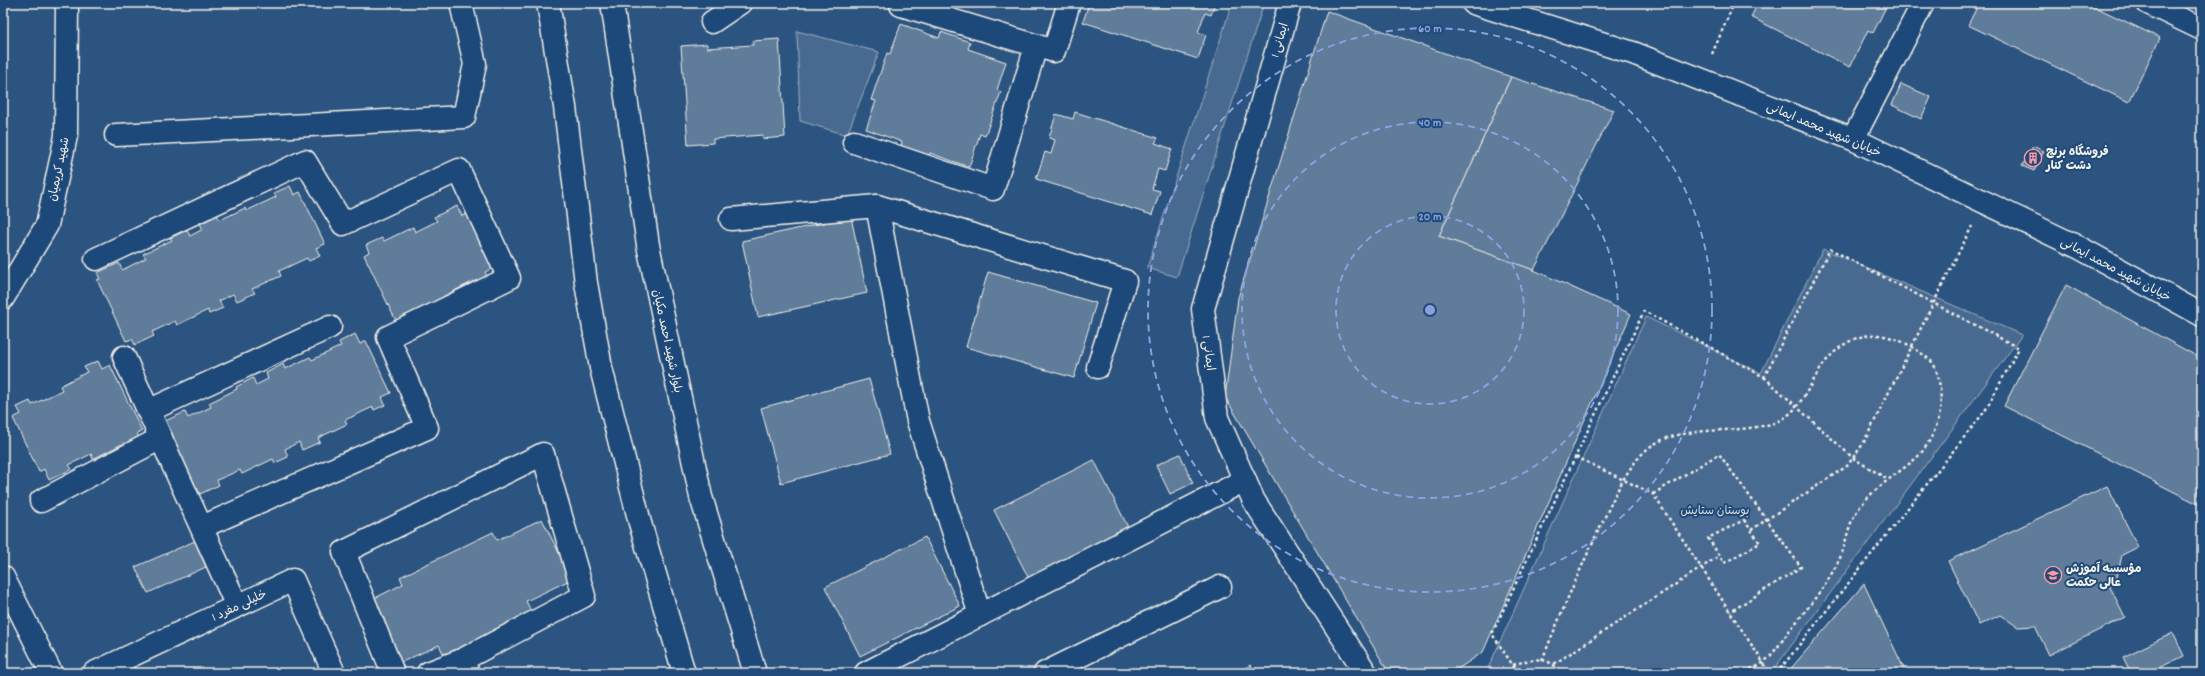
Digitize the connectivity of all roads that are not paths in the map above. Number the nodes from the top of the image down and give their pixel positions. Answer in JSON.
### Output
{"nodes":[{"id":1,"x":67,"y":3,"type":"edge"},
{"id":2,"x":461,"y":3,"type":"edge"},
{"id":3,"x":548,"y":3,"type":"edge"},
{"id":4,"x":612,"y":3,"type":"edge"},
{"id":5,"x":740,"y":3,"type":"edge"},
{"id":6,"x":1069,"y":3,"type":"edge"},
{"id":7,"x":1290,"y":3,"type":"edge"},
{"id":8,"x":1473,"y":3,"type":"edge"},
{"id":9,"x":1923,"y":3,"type":"edge"},
{"id":10,"x":2148,"y":3,"type":"edge"},
{"id":11,"x":899,"y":4,"type":"edge"},
{"id":12,"x":712,"y":22,"type":"dead end"},
{"id":13,"x":2202,"y":29,"type":"edge"},
{"id":14,"x":1036,"y":46,"type":"junction"},
{"id":15,"x":116,"y":135,"type":"dead end"},
{"id":16,"x":1853,"y":139,"type":"junction"},
{"id":17,"x":854,"y":142,"type":"dead end"},
{"id":18,"x":877,"y":206,"type":"junction"},
{"id":19,"x":731,"y":219,"type":"dead end"},
{"id":20,"x":96,"y":259,"type":"dead end"},
{"id":21,"x":3,"y":298,"type":"edge"},
{"id":22,"x":2202,"y":315,"type":"edge"},
{"id":23,"x":330,"y":327,"type":"dead end"},
{"id":24,"x":124,"y":357,"type":"dead end"},
{"id":25,"x":1098,"y":367,"type":"dead end"},
{"id":26,"x":148,"y":411,"type":"junction"},
{"id":27,"x":161,"y":438,"type":"junction"},
{"id":28,"x":1245,"y":480,"type":"junction"},
{"id":29,"x":41,"y":501,"type":"dead end"},
{"id":30,"x":202,"y":527,"type":"junction"},
{"id":31,"x":3,"y":577,"type":"edge"},
{"id":32,"x":1220,"y":587,"type":"dead end"},
{"id":33,"x":237,"y":606,"type":"junction"},
{"id":34,"x":980,"y":615,"type":"junction"},
{"id":35,"x":465,"y":666,"type":"edge"},
{"id":36,"x":51,"y":673,"type":"edge"},
{"id":37,"x":94,"y":673,"type":"edge"},
{"id":38,"x":334,"y":673,"type":"edge"},
{"id":39,"x":393,"y":673,"type":"edge"},
{"id":40,"x":428,"y":673,"type":"edge"},
{"id":41,"x":684,"y":673,"type":"edge"},
{"id":42,"x":755,"y":673,"type":"edge"},
{"id":43,"x":866,"y":673,"type":"edge"},
{"id":44,"x":1045,"y":673,"type":"edge"},
{"id":45,"x":1366,"y":673,"type":"edge"}],
"edges":[{"from":1,"to":21,"type":"street","name":"شهید کریمیان"},
{"from":2,"to":15,"type":"street"},
{"from":3,"to":41,"type":"street"},
{"from":4,"to":42,"type":"street","name":"بلوار شهید احمد مکیان"},
{"from":5,"to":12,"type":"street"},
{"from":6,"to":14,"type":"street"},
{"from":7,"to":28,"type":"street","name":"ایمانی 1"},
{"from":8,"to":16,"type":"street","name":"خیابان شهید محمد ایمانی"},
{"from":9,"to":16,"type":"street"},
{"from":10,"to":13,"type":"street"},
{"from":11,"to":14,"type":"street"},
{"from":14,"to":17,"type":"street"},
{"from":16,"to":22,"type":"street","name":"خیابان شهید محمد ایمانی"},
{"from":18,"to":19,"type":"street"},
{"from":18,"to":25,"type":"street"},
{"from":18,"to":34,"type":"street"},
{"from":20,"to":30,"type":"street"},
{"from":23,"to":26,"type":"street"},
{"from":24,"to":26,"type":"street"},
{"from":26,"to":27,"type":"street"},
{"from":27,"to":29,"type":"street"},
{"from":27,"to":30,"type":"street"},
{"from":28,"to":34,"type":"street"},
{"from":28,"to":45,"type":"street","name":"ایمانی 1"},
{"from":30,"to":33,"type":"street"},
{"from":31,"to":36,"type":"street"},
{"from":32,"to":44,"type":"street"},
{"from":33,"to":37,"type":"street","name":"خلیلی مفرد 1"},
{"from":33,"to":38,"type":"street","name":"خلیلی مفرد 1"},
{"from":34,"to":43,"type":"street"},
{"from":35,"to":39,"type":"street"},
{"from":35,"to":40,"type":"street"}]}
